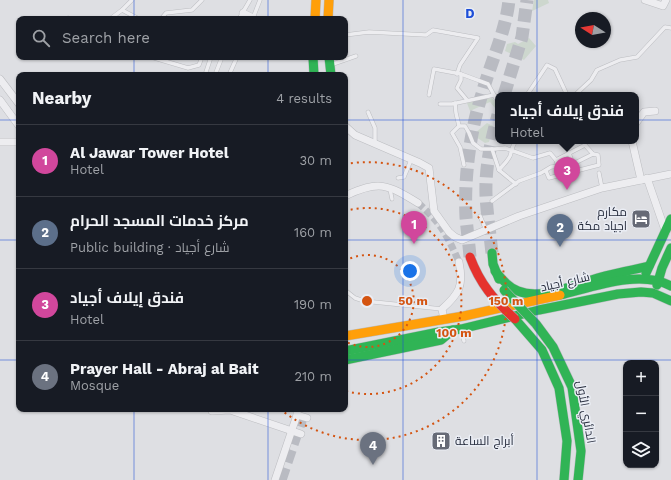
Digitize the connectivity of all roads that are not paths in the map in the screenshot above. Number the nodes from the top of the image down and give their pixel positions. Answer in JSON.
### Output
{"nodes":[{"id":1,"x":132,"y":0,"type":"edge"},
{"id":2,"x":202,"y":0,"type":"edge"},
{"id":3,"x":250,"y":0,"type":"edge"},
{"id":4,"x":260,"y":0,"type":"edge"},
{"id":5,"x":316,"y":0,"type":"edge"},
{"id":6,"x":329,"y":0,"type":"edge"},
{"id":7,"x":645,"y":0,"type":"edge"},
{"id":8,"x":666,"y":0,"type":"edge"},
{"id":9,"x":122,"y":10,"type":"junction"},
{"id":10,"x":114,"y":16,"type":"edge"},
{"id":11,"x":133,"y":16,"type":"edge"},
{"id":12,"x":163,"y":16,"type":"edge"},
{"id":13,"x":241,"y":16,"type":"edge"},
{"id":14,"x":253,"y":16,"type":"edge"},
{"id":15,"x":315,"y":16,"type":"edge"},
{"id":16,"x":328,"y":16,"type":"edge"},
{"id":17,"x":671,"y":28,"type":"edge"},
{"id":18,"x":348,"y":35,"type":"edge"},
{"id":19,"x":356,"y":56,"type":"dead end"},
{"id":20,"x":348,"y":57,"type":"edge"},
{"id":21,"x":162,"y":60,"type":"edge"},
{"id":22,"x":201,"y":60,"type":"edge"},
{"id":23,"x":210,"y":60,"type":"edge"},
{"id":24,"x":221,"y":60,"type":"edge"},
{"id":25,"x":236,"y":60,"type":"edge"},
{"id":26,"x":313,"y":60,"type":"edge"},
{"id":27,"x":329,"y":60,"type":"edge"},
{"id":28,"x":205,"y":72,"type":"edge"},
{"id":29,"x":216,"y":72,"type":"edge"},
{"id":30,"x":230,"y":72,"type":"edge"},
{"id":31,"x":313,"y":72,"type":"edge"},
{"id":32,"x":327,"y":72,"type":"edge"},
{"id":33,"x":331,"y":72,"type":"edge"},
{"id":34,"x":459,"y":74,"type":"junction"},
{"id":35,"x":0,"y":79,"type":"edge"},
{"id":36,"x":529,"y":92,"type":"edge"},
{"id":37,"x":566,"y":92,"type":"edge"},
{"id":38,"x":578,"y":92,"type":"edge"},
{"id":39,"x":429,"y":95,"type":"dead end"},
{"id":40,"x":494,"y":95,"type":"joint"},
{"id":41,"x":0,"y":100,"type":"edge"},
{"id":42,"x":16,"y":100,"type":"edge"},
{"id":43,"x":467,"y":100,"type":"junction"},
{"id":44,"x":440,"y":104,"type":"dead end"},
{"id":45,"x":455,"y":104,"type":"junction"},
{"id":46,"x":655,"y":111,"type":"dead end"},
{"id":47,"x":368,"y":112,"type":"dead end"},
{"id":48,"x":639,"y":118,"type":"edge"},
{"id":49,"x":16,"y":122,"type":"edge"},
{"id":50,"x":459,"y":126,"type":"junction"},
{"id":51,"x":348,"y":129,"type":"edge"},
{"id":52,"x":0,"y":142,"type":"edge"},
{"id":53,"x":16,"y":142,"type":"edge"},
{"id":54,"x":375,"y":143,"type":"junction"},
{"id":55,"x":514,"y":144,"type":"edge"},
{"id":56,"x":633,"y":144,"type":"edge"},
{"id":57,"x":492,"y":149,"type":"junction"},
{"id":58,"x":511,"y":150,"type":"junction"},
{"id":59,"x":569,"y":153,"type":"junction"},
{"id":60,"x":593,"y":154,"type":"junction"},
{"id":61,"x":412,"y":159,"type":"junction"},
{"id":62,"x":556,"y":160,"type":"junction"},
{"id":63,"x":573,"y":164,"type":"junction"},
{"id":64,"x":464,"y":165,"type":"dead end"},
{"id":65,"x":558,"y":166,"type":"junction"},
{"id":66,"x":499,"y":170,"type":"junction"},
{"id":67,"x":546,"y":170,"type":"junction"},
{"id":68,"x":599,"y":173,"type":"dead end"},
{"id":69,"x":671,"y":174,"type":"edge"},
{"id":70,"x":398,"y":178,"type":"dead end"},
{"id":71,"x":644,"y":179,"type":"junction"},
{"id":72,"x":516,"y":184,"type":"junction"},
{"id":73,"x":390,"y":188,"type":"junction"},
{"id":74,"x":602,"y":188,"type":"junction"},
{"id":75,"x":348,"y":194,"type":"edge"},
{"id":76,"x":392,"y":199,"type":"dead end"},
{"id":77,"x":492,"y":201,"type":"dead end"},
{"id":78,"x":418,"y":203,"type":"tunnel mouth"},
{"id":79,"x":480,"y":216,"type":"dead end"},
{"id":80,"x":671,"y":219,"type":"edge"},
{"id":81,"x":487,"y":231,"type":"junction"},
{"id":82,"x":666,"y":233,"type":"junction"},
{"id":83,"x":671,"y":248,"type":"edge"},
{"id":84,"x":492,"y":253,"type":"tunnel mouth"},
{"id":85,"x":470,"y":257,"type":"tunnel mouth"},
{"id":86,"x":459,"y":262,"type":"tunnel mouth"},
{"id":87,"x":649,"y":266,"type":"junction"},
{"id":88,"x":495,"y":271,"type":"junction"},
{"id":89,"x":644,"y":279,"type":"junction"},
{"id":90,"x":658,"y":279,"type":"junction"},
{"id":91,"x":599,"y":286,"type":"junction"},
{"id":92,"x":671,"y":286,"type":"edge"},
{"id":93,"x":348,"y":292,"type":"edge"},
{"id":94,"x":641,"y":292,"type":"junction"},
{"id":95,"x":654,"y":294,"type":"junction"},
{"id":96,"x":601,"y":298,"type":"junction"},
{"id":97,"x":671,"y":301,"type":"edge"},
{"id":98,"x":442,"y":309,"type":"junction"},
{"id":99,"x":444,"y":320,"type":"junction"},
{"id":100,"x":457,"y":329,"type":"junction"},
{"id":101,"x":348,"y":336,"type":"edge"},
{"id":102,"x":464,"y":341,"type":"dead end"},
{"id":103,"x":348,"y":350,"type":"edge"},
{"id":104,"x":348,"y":359,"type":"edge"},
{"id":105,"x":238,"y":412,"type":"edge"},
{"id":106,"x":297,"y":412,"type":"edge"},
{"id":107,"x":307,"y":418,"type":"dead end"},
{"id":108,"x":291,"y":431,"type":"junction"},
{"id":109,"x":301,"y":434,"type":"dead end"},
{"id":110,"x":275,"y":480,"type":"edge"},
{"id":111,"x":564,"y":480,"type":"edge"},
{"id":112,"x":578,"y":480,"type":"edge"}],
"edges":[{"from":1,"to":9,"type":"lane"},
{"from":2,"to":12,"type":"lane"},
{"from":3,"to":13,"type":"lane"},
{"from":4,"to":14,"type":"lane"},
{"from":5,"to":15,"type":"main road"},
{"from":6,"to":16,"type":"main road"},
{"from":7,"to":8,"type":"street"},
{"from":9,"to":10,"type":"lane"},
{"from":9,"to":11,"type":"lane"},
{"from":17,"to":38,"type":"lane"},
{"from":18,"to":34,"type":"lane"},
{"from":19,"to":20,"type":"lane"},
{"from":21,"to":22,"type":"lane"},
{"from":23,"to":28,"type":"lane"},
{"from":24,"to":29,"type":"lane"},
{"from":25,"to":30,"type":"lane"},
{"from":26,"to":31,"type":"main road"},
{"from":27,"to":32,"type":"main road"},
{"from":27,"to":33,"type":"main road"},
{"from":34,"to":39,"type":"lane"},
{"from":34,"to":40,"type":"lane"},
{"from":34,"to":43,"type":"lane"},
{"from":35,"to":42,"type":"street"},
{"from":36,"to":37,"type":"lane"},
{"from":40,"to":43,"type":"lane"},
{"from":41,"to":49,"type":"street"},
{"from":43,"to":45,"type":"lane"},
{"from":44,"to":45,"type":"lane"},
{"from":45,"to":50,"type":"lane"},
{"from":46,"to":48,"type":"street"},
{"from":47,"to":54,"type":"lane"},
{"from":50,"to":57,"type":"lane"},
{"from":50,"to":64,"type":"lane"},
{"from":51,"to":54,"type":"street"},
{"from":52,"to":53,"type":"street"},
{"from":54,"to":61,"type":"street"},
{"from":55,"to":58,"type":"lane"},
{"from":56,"to":71,"type":"street"},
{"from":57,"to":58,"type":"lane"},
{"from":57,"to":66,"type":"lane"},
{"from":58,"to":62,"type":"lane"},
{"from":58,"to":66,"type":"lane"},
{"from":59,"to":60,"type":"lane"},
{"from":59,"to":62,"type":"lane"},
{"from":59,"to":63,"type":"lane"},
{"from":60,"to":63,"type":"lane"},
{"from":60,"to":67,"type":"lane"},
{"from":61,"to":70,"type":"lane"},
{"from":61,"to":81,"type":"street"},
{"from":62,"to":65,"type":"lane"},
{"from":63,"to":65,"type":"lane"},
{"from":65,"to":67,"type":"lane"},
{"from":66,"to":72,"type":"lane"},
{"from":67,"to":72,"type":"lane"},
{"from":68,"to":74,"type":"lane"},
{"from":69,"to":71,"type":"street"},
{"from":71,"to":74,"type":"street"},
{"from":71,"to":82,"type":"street"},
{"from":72,"to":77,"type":"lane"},
{"from":73,"to":75,"type":"street"},
{"from":73,"to":76,"type":"lane"},
{"from":73,"to":78,"type":"street"},
{"from":74,"to":81,"type":"street"},
{"from":79,"to":81,"type":"lane"},
{"from":80,"to":82,"type":"main road"},
{"from":82,"to":87,"type":"main road"},
{"from":83,"to":90,"type":"main road"},
{"from":84,"to":88,"type":"main road","name":"الدائري الأول"},
{"from":85,"to":111,"type":"main road","name":"الدائري الأول","bridge":true},
{"from":86,"to":98,"type":"street"},
{"from":87,"to":88,"type":"main road"},
{"from":87,"to":89,"type":"main road"},
{"from":88,"to":112,"type":"main road","name":"الدائري الأول","bridge":true},
{"from":89,"to":90,"type":"main road","name":"شارع أجياد"},
{"from":89,"to":91,"type":"main road","name":"شارع أجياد"},
{"from":89,"to":94,"type":"main road"},
{"from":90,"to":92,"type":"main road","name":"شارع أجياد"},
{"from":90,"to":95,"type":"main road"},
{"from":91,"to":96,"type":"main road"},
{"from":91,"to":99,"type":"main road","name":"شارع أجياد"},
{"from":93,"to":98,"type":"lane"},
{"from":94,"to":95,"type":"main road","name":"شارع أجياد"},
{"from":94,"to":96,"type":"main road","name":"شارع أجياد"},
{"from":95,"to":97,"type":"main road","name":"شارع أجياد"},
{"from":96,"to":100,"type":"main road","name":"شارع أجياد"},
{"from":98,"to":99,"type":"street"},
{"from":99,"to":101,"type":"main road","name":"شارع أجياد"},
{"from":100,"to":102,"type":"lane"},
{"from":100,"to":103,"type":"main road","name":"شارع أجياد"},
{"from":100,"to":104,"type":"main road","name":"شارع أجياد"},
{"from":105,"to":108,"type":"street"},
{"from":106,"to":107,"type":"street"},
{"from":106,"to":108,"type":"street"},
{"from":108,"to":109,"type":"street"},
{"from":108,"to":110,"type":"street"}]}
